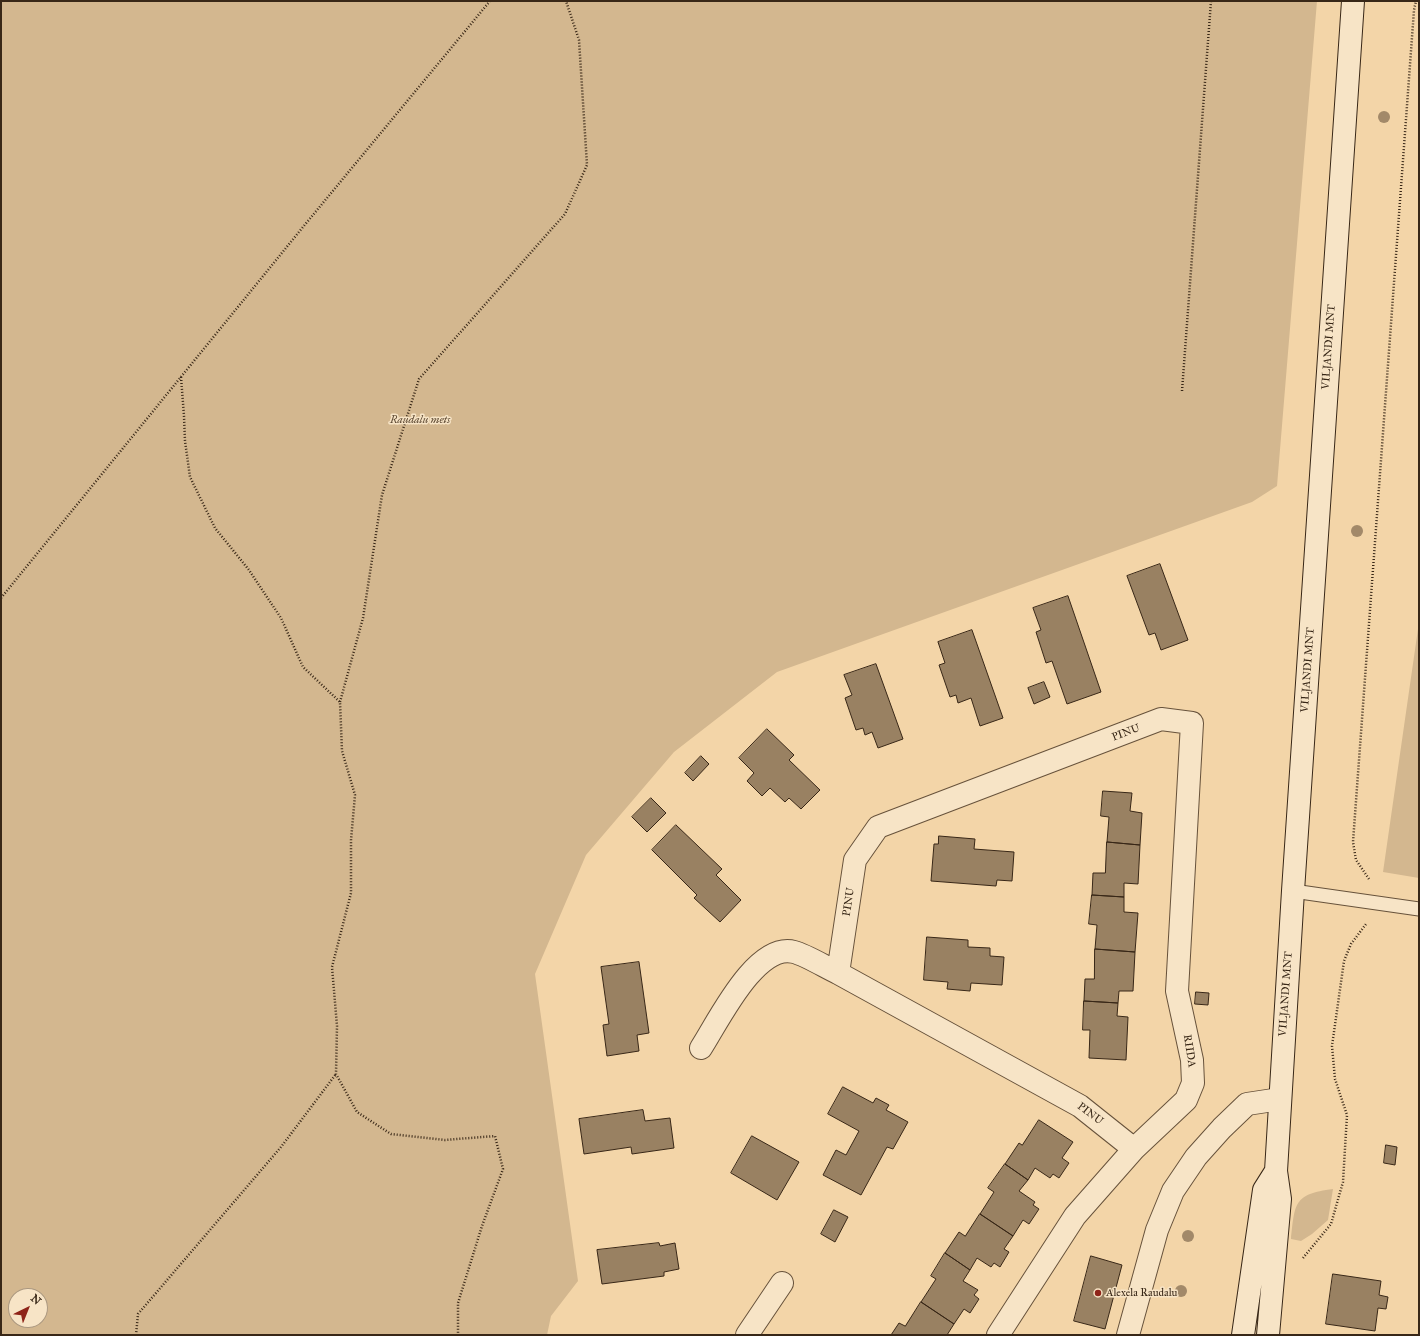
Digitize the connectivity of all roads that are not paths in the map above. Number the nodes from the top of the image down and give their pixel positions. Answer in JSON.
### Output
{"nodes":[{"id":1,"x":1353,"y":1,"type":"edge"},
{"id":2,"x":1192,"y":723,"type":"joint"},
{"id":3,"x":1293,"y":891,"type":"junction"},
{"id":4,"x":1419,"y":909,"type":"edge"},
{"id":5,"x":838,"y":973,"type":"junction"},
{"id":6,"x":701,"y":1048,"type":"dead end"},
{"id":7,"x":1280,"y":1099,"type":"junction"},
{"id":8,"x":1134,"y":1149,"type":"junction"},
{"id":9,"x":1276,"y":1171,"type":"junction"},
{"id":10,"x":782,"y":1283,"type":"dead end"},
{"id":11,"x":747,"y":1335,"type":"edge"},
{"id":12,"x":998,"y":1335,"type":"edge"},
{"id":13,"x":1128,"y":1335,"type":"edge"},
{"id":14,"x":1243,"y":1335,"type":"edge"},
{"id":15,"x":1268,"y":1335,"type":"edge"}],
"edges":[{"from":1,"to":3,"type":"street","name":"VILJANDI MNT"},
{"from":2,"to":5,"type":"street","name":"PINU"},
{"from":2,"to":8,"type":"street","name":"RIIDA"},
{"from":3,"to":4,"type":"lane"},
{"from":3,"to":7,"type":"street","name":"VILJANDI MNT"},
{"from":5,"to":6,"type":"street"},
{"from":5,"to":8,"type":"street","name":"PINU"},
{"from":7,"to":9,"type":"street","name":"VILJANDI MNT"},
{"from":7,"to":13,"type":"street"},
{"from":8,"to":12,"type":"street","name":"RIIDA"},
{"from":9,"to":14,"type":"street","name":"VILJANDI MNT"},
{"from":9,"to":15,"type":"street"},
{"from":10,"to":11,"type":"street"}]}
